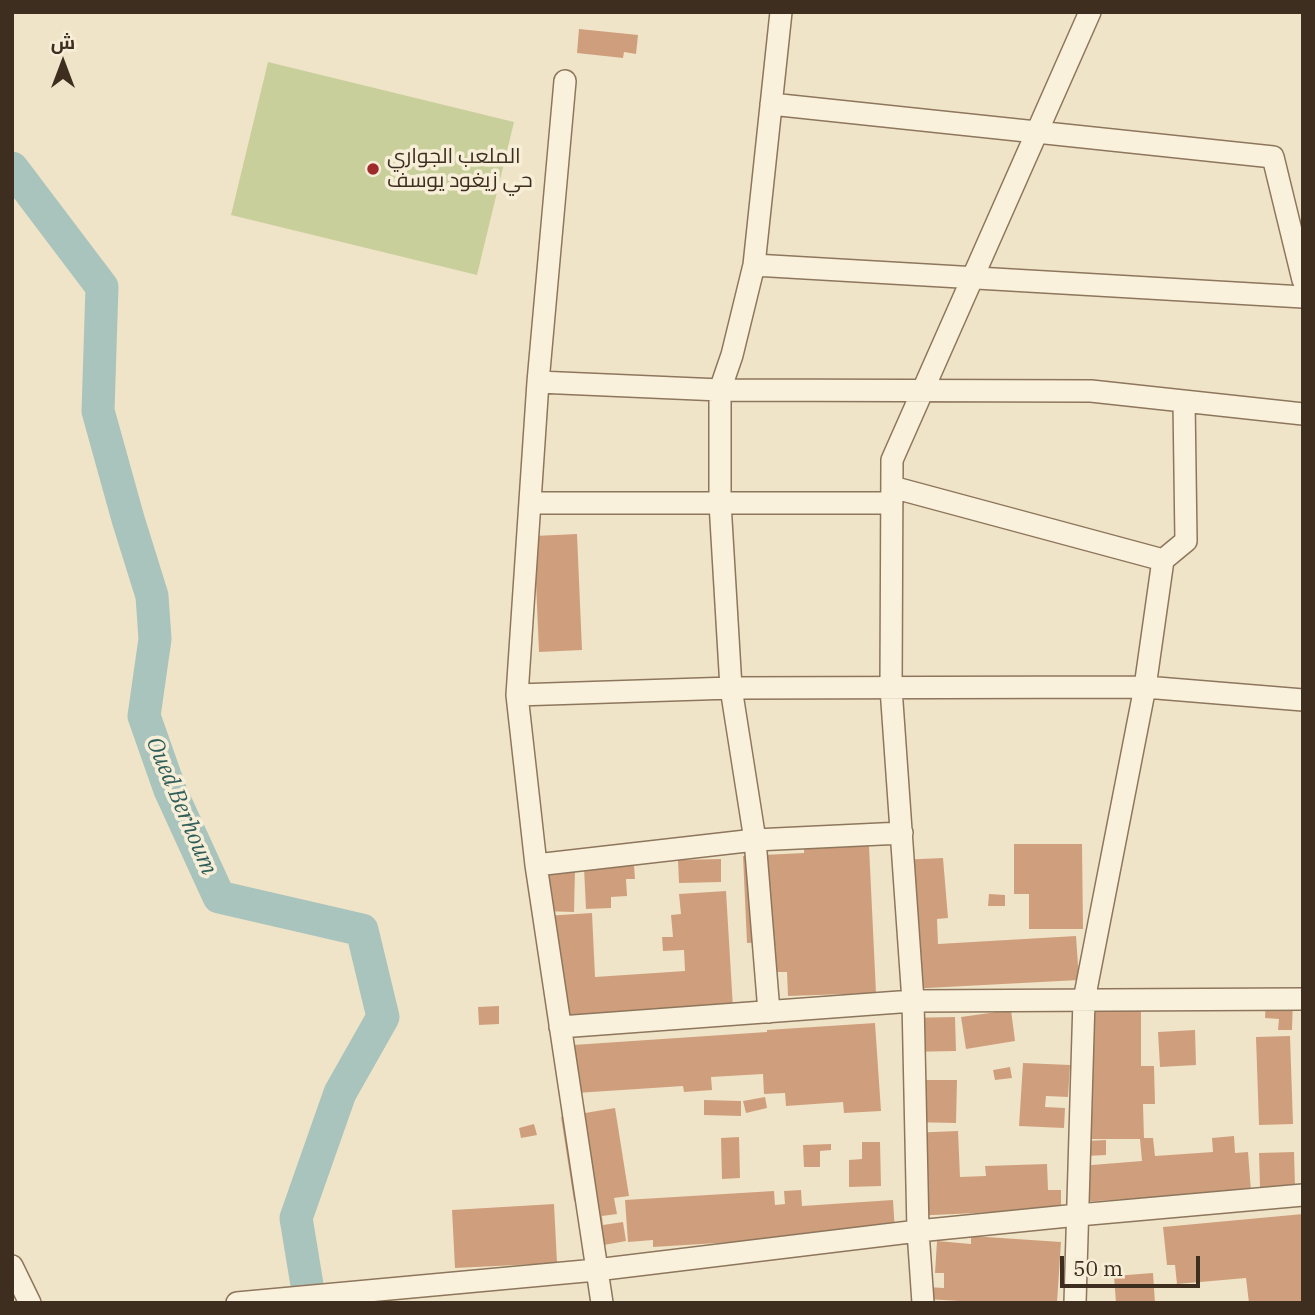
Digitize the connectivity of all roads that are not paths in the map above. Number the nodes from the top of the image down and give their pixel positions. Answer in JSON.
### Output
{"nodes":[{"id":1,"x":780,"y":12,"type":"edge"},
{"id":2,"x":1090,"y":12,"type":"edge"},
{"id":3,"x":565,"y":80,"type":"dead end"},
{"id":4,"x":771,"y":104,"type":"junction"},
{"id":5,"x":1037,"y":133,"type":"junction"},
{"id":6,"x":754,"y":265,"type":"junction"},
{"id":7,"x":973,"y":278,"type":"junction"},
{"id":8,"x":1303,"y":280,"type":"edge"},
{"id":9,"x":1303,"y":298,"type":"edge"},
{"id":10,"x":538,"y":382,"type":"junction"},
{"id":11,"x":720,"y":390,"type":"junction"},
{"id":12,"x":923,"y":390,"type":"junction"},
{"id":13,"x":1184,"y":401,"type":"junction"},
{"id":14,"x":1303,"y":414,"type":"edge"},
{"id":15,"x":892,"y":495,"type":"junction"},
{"id":16,"x":530,"y":503,"type":"junction"},
{"id":17,"x":720,"y":503,"type":"junction"},
{"id":18,"x":1163,"y":560,"type":"junction"},
{"id":19,"x":1145,"y":687,"type":"junction"},
{"id":20,"x":731,"y":688,"type":"junction"},
{"id":21,"x":891,"y":688,"type":"junction"},
{"id":22,"x":517,"y":695,"type":"junction"},
{"id":23,"x":1303,"y":700,"type":"edge"},
{"id":24,"x":902,"y":833,"type":"junction"},
{"id":25,"x":755,"y":840,"type":"junction"},
{"id":26,"x":536,"y":865,"type":"junction"},
{"id":27,"x":1303,"y":999,"type":"edge"},
{"id":28,"x":1084,"y":1000,"type":"junction"},
{"id":29,"x":914,"y":1001,"type":"junction"},
{"id":30,"x":769,"y":1012,"type":"junction"},
{"id":31,"x":560,"y":1027,"type":"junction"},
{"id":32,"x":1303,"y":1195,"type":"edge"},
{"id":33,"x":1078,"y":1215,"type":"junction"},
{"id":34,"x":918,"y":1231,"type":"junction"},
{"id":35,"x":12,"y":1266,"type":"edge"},
{"id":36,"x":596,"y":1270,"type":"junction"},
{"id":37,"x":30,"y":1303,"type":"edge"},
{"id":38,"x":237,"y":1303,"type":"edge"},
{"id":39,"x":602,"y":1303,"type":"edge"},
{"id":40,"x":923,"y":1303,"type":"edge"},
{"id":41,"x":1075,"y":1303,"type":"edge"}],
"edges":[{"from":1,"to":4,"type":"street"},
{"from":2,"to":5,"type":"street"},
{"from":3,"to":10,"type":"street"},
{"from":4,"to":5,"type":"street"},
{"from":4,"to":6,"type":"street"},
{"from":5,"to":7,"type":"street"},
{"from":5,"to":8,"type":"street"},
{"from":6,"to":7,"type":"street"},
{"from":6,"to":11,"type":"street"},
{"from":7,"to":9,"type":"street"},
{"from":7,"to":12,"type":"street"},
{"from":10,"to":11,"type":"street"},
{"from":10,"to":16,"type":"street"},
{"from":11,"to":12,"type":"street"},
{"from":11,"to":17,"type":"street"},
{"from":12,"to":13,"type":"street"},
{"from":12,"to":15,"type":"street"},
{"from":13,"to":14,"type":"street"},
{"from":13,"to":18,"type":"street"},
{"from":15,"to":17,"type":"street"},
{"from":15,"to":18,"type":"street"},
{"from":15,"to":21,"type":"street"},
{"from":16,"to":17,"type":"street"},
{"from":16,"to":22,"type":"street"},
{"from":17,"to":20,"type":"street"},
{"from":18,"to":19,"type":"street"},
{"from":19,"to":21,"type":"street"},
{"from":19,"to":23,"type":"street"},
{"from":19,"to":28,"type":"street"},
{"from":20,"to":21,"type":"street"},
{"from":20,"to":22,"type":"street"},
{"from":20,"to":25,"type":"street"},
{"from":21,"to":24,"type":"street"},
{"from":22,"to":26,"type":"street"},
{"from":24,"to":25,"type":"street"},
{"from":24,"to":29,"type":"street"},
{"from":25,"to":26,"type":"street"},
{"from":25,"to":30,"type":"street"},
{"from":26,"to":31,"type":"street"},
{"from":27,"to":28,"type":"street"},
{"from":28,"to":29,"type":"street"},
{"from":28,"to":33,"type":"street"},
{"from":29,"to":30,"type":"street"},
{"from":29,"to":34,"type":"street"},
{"from":30,"to":31,"type":"street"},
{"from":31,"to":36,"type":"street"},
{"from":32,"to":33,"type":"street"},
{"from":33,"to":34,"type":"street"},
{"from":33,"to":41,"type":"street"},
{"from":34,"to":36,"type":"street"},
{"from":34,"to":40,"type":"street"},
{"from":35,"to":37,"type":"street"},
{"from":36,"to":38,"type":"street"},
{"from":36,"to":39,"type":"street"}]}
